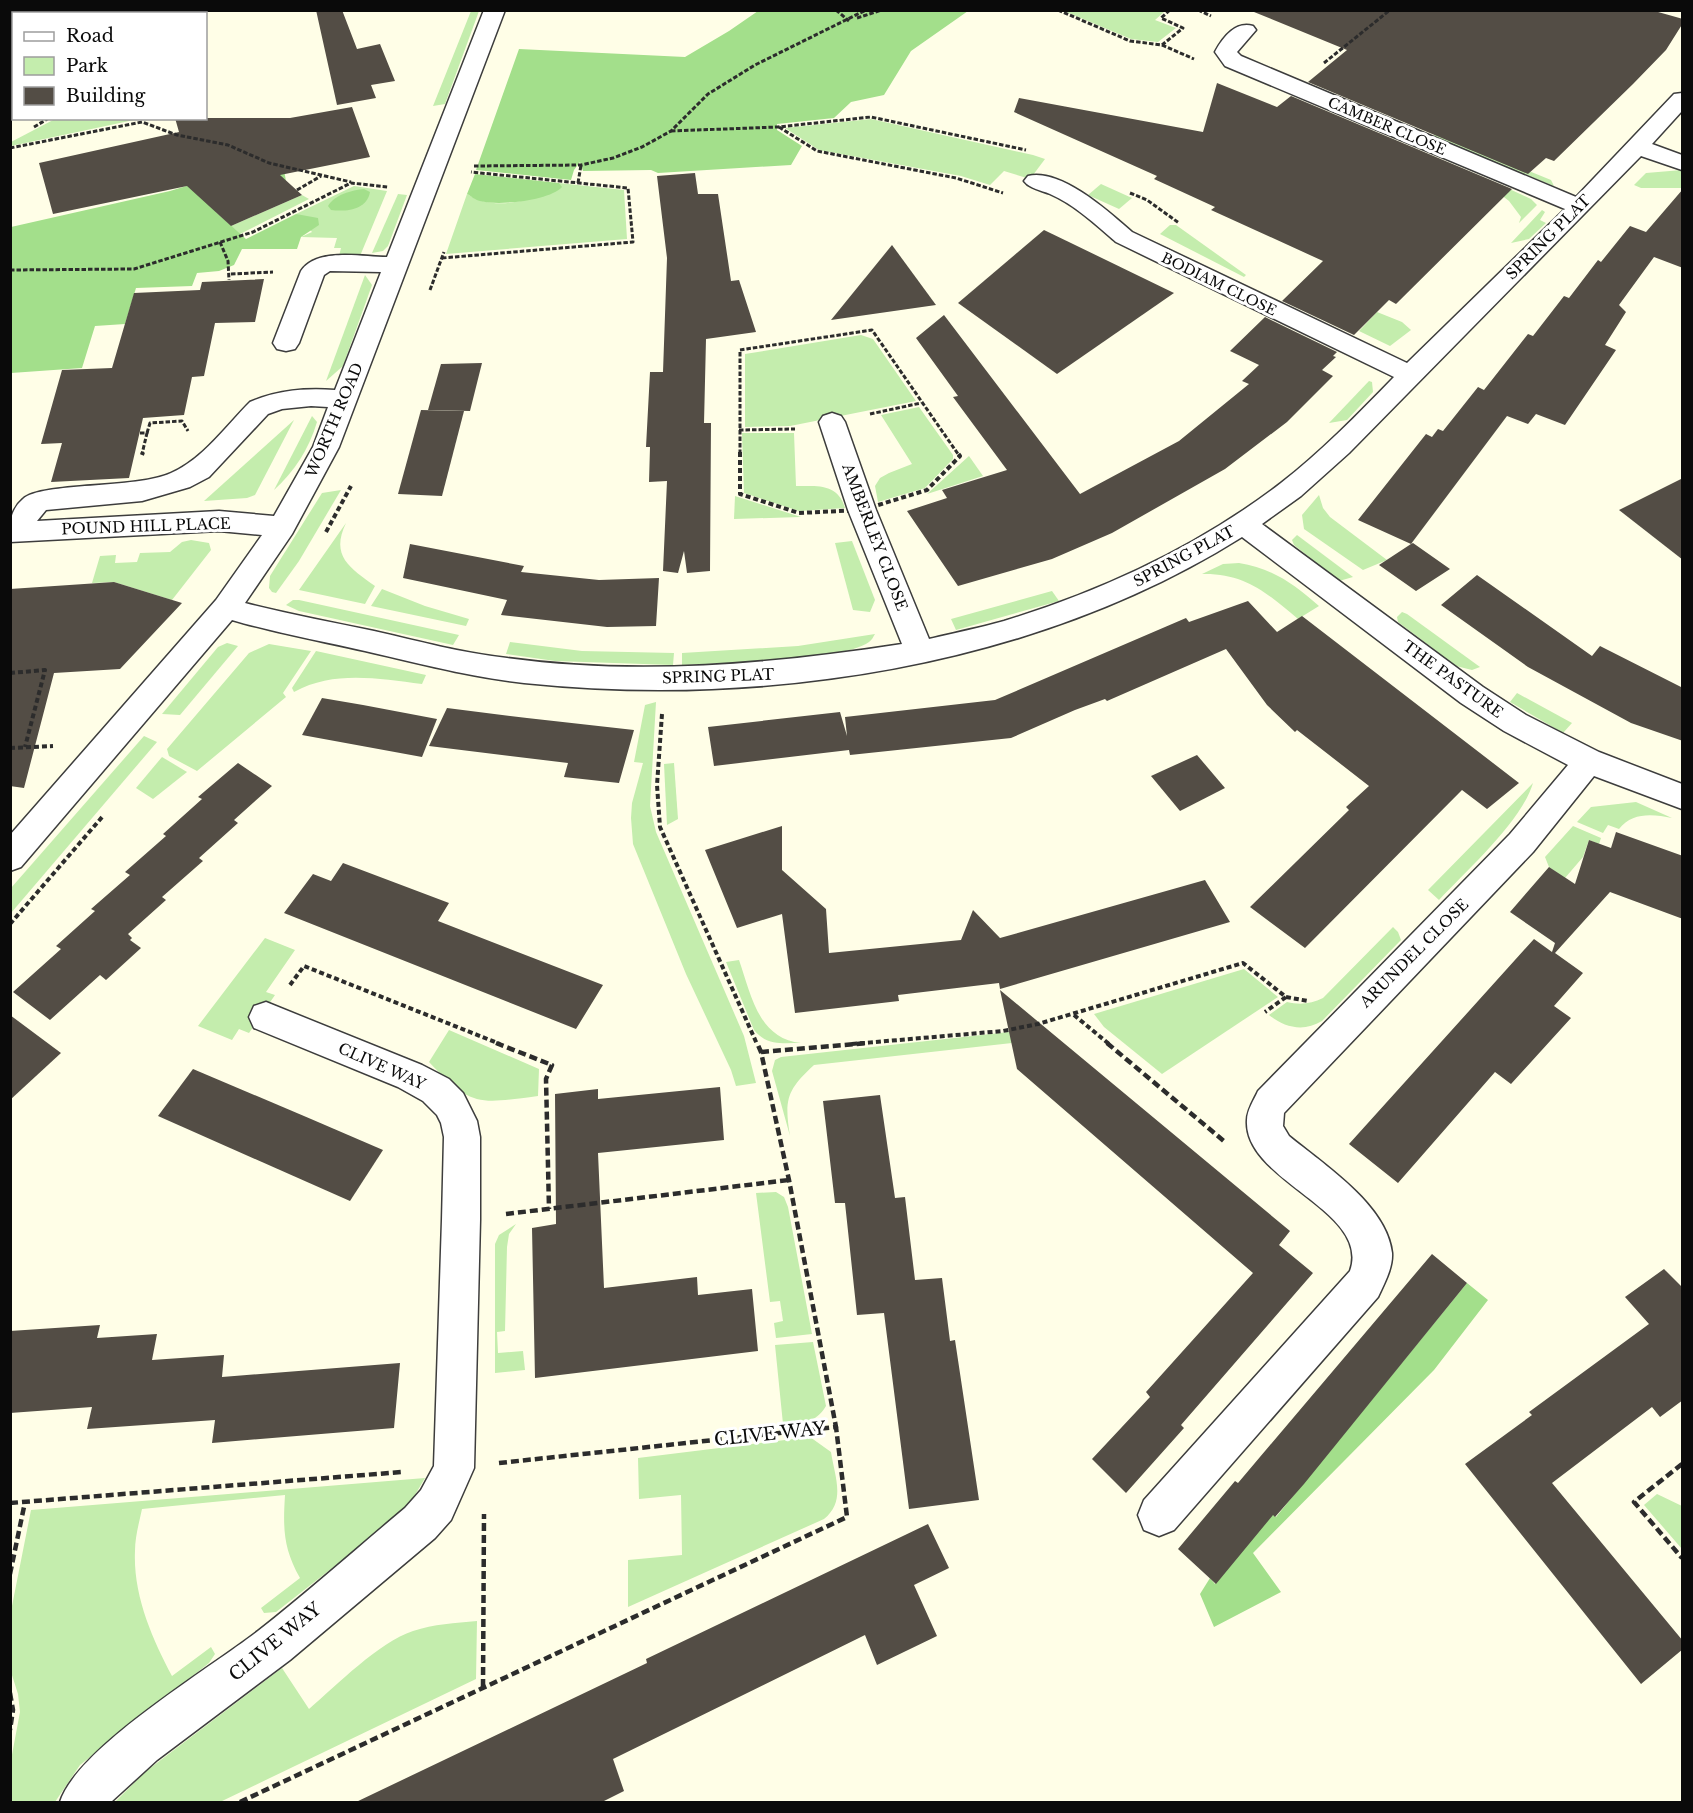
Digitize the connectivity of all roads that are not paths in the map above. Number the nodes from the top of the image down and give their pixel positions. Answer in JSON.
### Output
{"nodes":[{"id":1,"x":495,"y":10,"type":"edge"},
{"id":2,"x":1246,"y":30,"type":"dead end"},
{"id":3,"x":1683,"y":99,"type":"edge"},
{"id":4,"x":1638,"y":147,"type":"junction"},
{"id":5,"x":1683,"y":163,"type":"edge"},
{"id":6,"x":1036,"y":181,"type":"dead end"},
{"id":7,"x":1580,"y":207,"type":"junction"},
{"id":8,"x":397,"y":265,"type":"junction"},
{"id":9,"x":286,"y":343,"type":"dead end"},
{"id":10,"x":1410,"y":375,"type":"junction"},
{"id":11,"x":344,"y":400,"type":"junction"},
{"id":12,"x":832,"y":422,"type":"road end"},
{"id":13,"x":1244,"y":524,"type":"junction"},
{"id":14,"x":282,"y":527,"type":"junction"},
{"id":15,"x":15,"y":532,"type":"edge"},
{"id":16,"x":226,"y":608,"type":"junction"},
{"id":17,"x":919,"y":651,"type":"junction"},
{"id":18,"x":1588,"y":761,"type":"junction"},
{"id":19,"x":1683,"y":797,"type":"edge"},
{"id":20,"x":10,"y":858,"type":"edge"},
{"id":21,"x":266,"y":1017,"type":"road end"},
{"id":22,"x":1159,"y":1515,"type":"dead end"},
{"id":23,"x":82,"y":1803,"type":"edge"}],
"edges":[{"from":1,"to":8,"type":"street","name":"WORTH ROAD"},
{"from":2,"to":7,"type":"street","name":"CAMBER CLOSE"},
{"from":3,"to":4,"type":"street","name":"SPRING PLAT"},
{"from":4,"to":5,"type":"street"},
{"from":4,"to":7,"type":"street","name":"SPRING PLAT"},
{"from":6,"to":10,"type":"street","name":"BODIAM CLOSE"},
{"from":7,"to":10,"type":"street","name":"SPRING PLAT"},
{"from":8,"to":9,"type":"street"},
{"from":8,"to":11,"type":"street","name":"WORTH ROAD"},
{"from":10,"to":13,"type":"street","name":"SPRING PLAT"},
{"from":11,"to":14,"type":"street","name":"WORTH ROAD"},
{"from":11,"to":15,"type":"street"},
{"from":12,"to":17,"type":"street","name":"AMBERLEY CLOSE"},
{"from":13,"to":17,"type":"street","name":"SPRING PLAT"},
{"from":13,"to":18,"type":"street","name":"THE PASTURE"},
{"from":14,"to":15,"type":"street","name":"POUND HILL PLACE"},
{"from":14,"to":16,"type":"street","name":"WORTH ROAD"},
{"from":16,"to":17,"type":"street","name":"SPRING PLAT"},
{"from":16,"to":20,"type":"street","name":"WORTH ROAD"},
{"from":18,"to":19,"type":"street","name":"THE PASTURE"},
{"from":18,"to":22,"type":"street","name":"ARUNDEL CLOSE"},
{"from":21,"to":23,"type":"street","name":"CLIVE WAY"}]}
